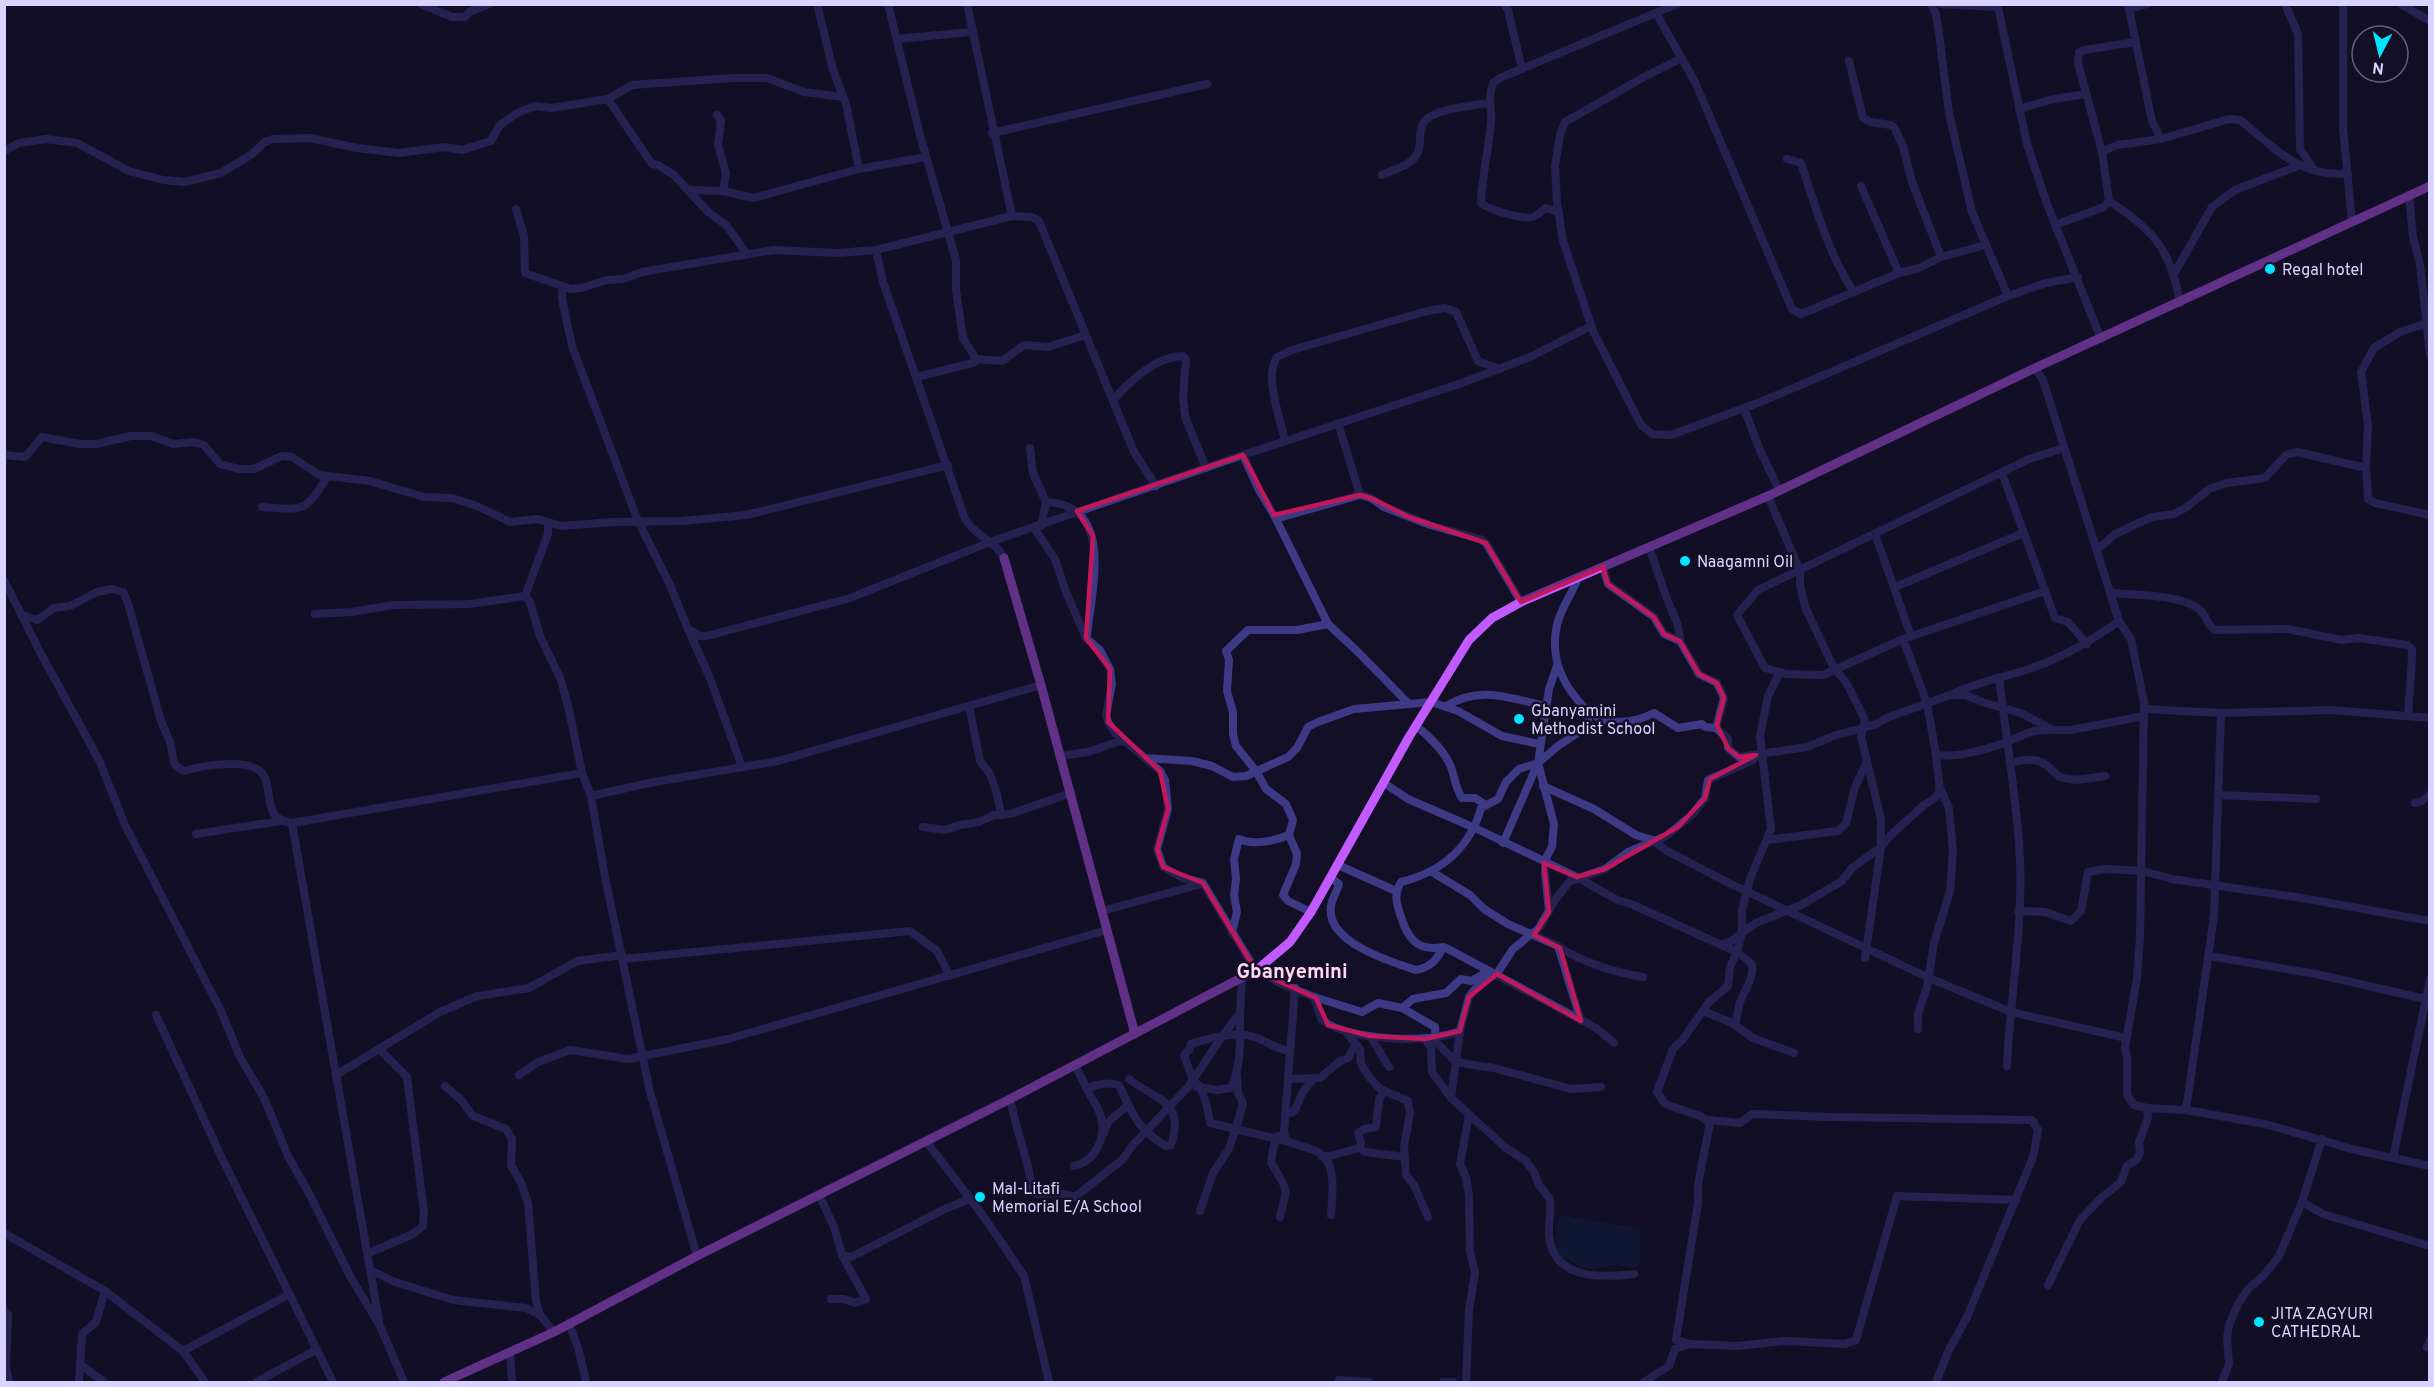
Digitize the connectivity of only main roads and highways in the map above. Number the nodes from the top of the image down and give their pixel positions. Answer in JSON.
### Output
{"nodes":[{"id":1,"x":2430,"y":186,"type":"edge"},
{"id":2,"x":1004,"y":558,"type":"road end"},
{"id":3,"x":1135,"y":1034,"type":"junction"},
{"id":4,"x":444,"y":1383,"type":"edge"}],
"edges":[{"from":1,"to":3,"type":"main road"},
{"from":2,"to":3,"type":"main road"},
{"from":3,"to":4,"type":"main road"}]}
